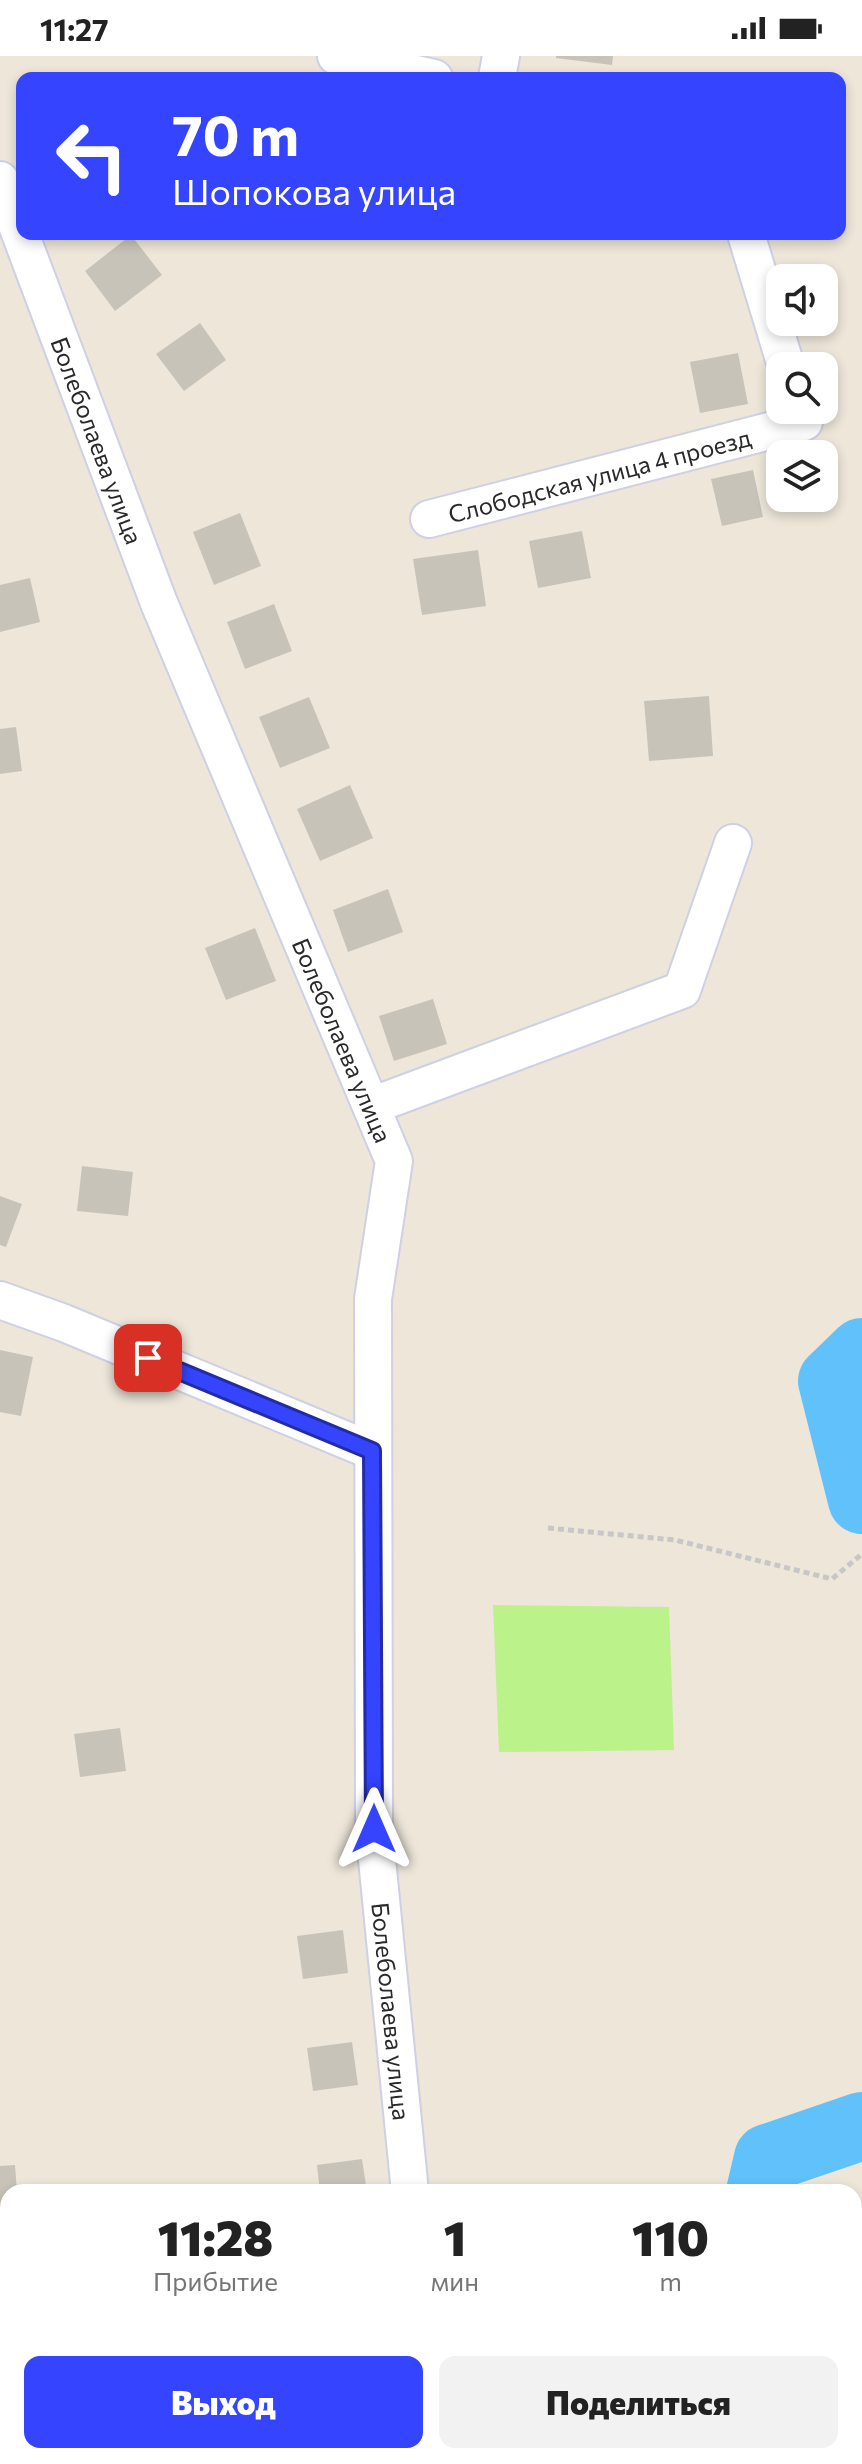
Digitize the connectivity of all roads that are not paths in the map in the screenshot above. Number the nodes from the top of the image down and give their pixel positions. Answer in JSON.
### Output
{"nodes":[{"id":1,"x":336,"y":56,"type":"edge"},
{"id":2,"x":407,"y":72,"type":"edge"},
{"id":3,"x":0,"y":180,"type":"edge"},
{"id":4,"x":16,"y":223,"type":"edge"},
{"id":5,"x":23,"y":240,"type":"edge"},
{"id":6,"x":748,"y":240,"type":"edge"},
{"id":7,"x":782,"y":352,"type":"edge"},
{"id":8,"x":796,"y":424,"type":"edge"},
{"id":9,"x":429,"y":519,"type":"dead end"},
{"id":10,"x":733,"y":843,"type":"dead end"},
{"id":11,"x":371,"y":1106,"type":"junction"},
{"id":12,"x":0,"y":1300,"type":"edge"},
{"id":13,"x":372,"y":1451,"type":"junction"},
{"id":14,"x":409,"y":2184,"type":"edge"}],
"edges":[{"from":1,"to":2,"type":"street"},
{"from":3,"to":4,"type":"street","name":"Болеболаева улица"},
{"from":5,"to":11,"type":"street","name":"Болеболаева улица"},
{"from":6,"to":7,"type":"street"},
{"from":8,"to":9,"type":"street","name":"Слободская улица 4 проезд"},
{"from":10,"to":11,"type":"street"},
{"from":11,"to":13,"type":"street","name":"Болеболаева улица"},
{"from":12,"to":13,"type":"street"},
{"from":13,"to":14,"type":"street","name":"Болеболаева улица"}]}
